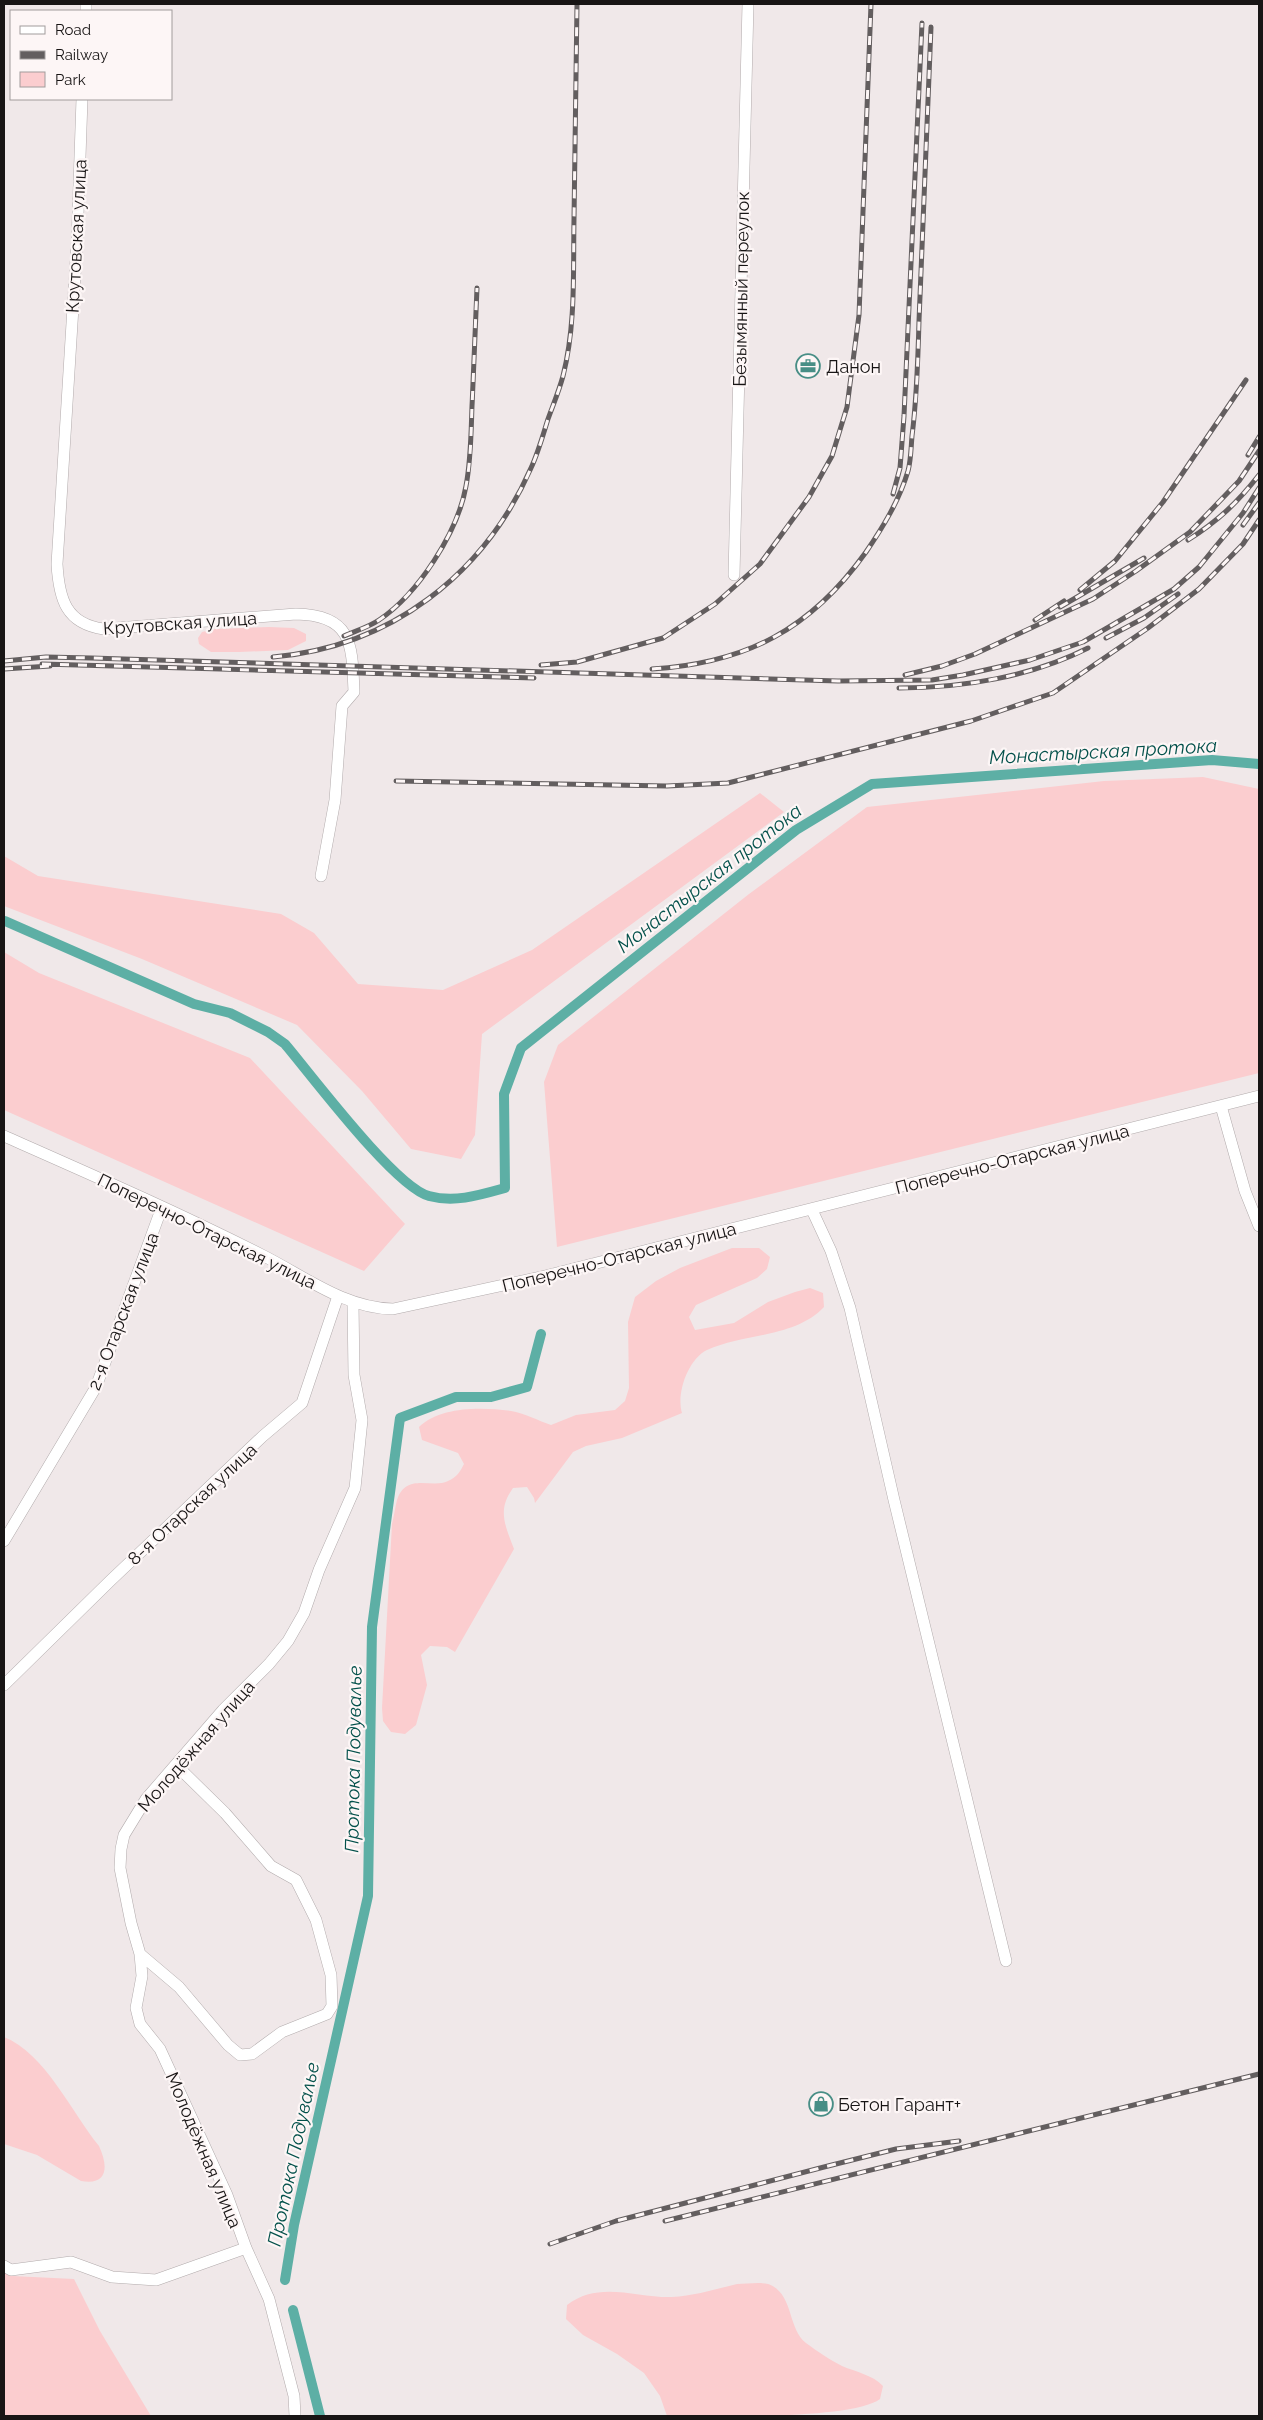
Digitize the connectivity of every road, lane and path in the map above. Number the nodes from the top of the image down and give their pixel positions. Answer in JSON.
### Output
{"nodes":[{"id":1,"x":748,"y":4,"type":"edge"},
{"id":2,"x":82,"y":100,"type":"edge"},
{"id":3,"x":734,"y":575,"type":"dead end"},
{"id":4,"x":321,"y":876,"type":"dead end"},
{"id":5,"x":1259,"y":1096,"type":"edge"},
{"id":6,"x":1221,"y":1106,"type":"junction"},
{"id":7,"x":4,"y":1136,"type":"edge"},
{"id":8,"x":162,"y":1208,"type":"junction"},
{"id":9,"x":812,"y":1210,"type":"junction"},
{"id":10,"x":1259,"y":1226,"type":"edge"},
{"id":11,"x":338,"y":1296,"type":"junction"},
{"id":12,"x":353,"y":1303,"type":"junction"},
{"id":13,"x":4,"y":1541,"type":"edge"},
{"id":14,"x":4,"y":1685,"type":"edge"},
{"id":15,"x":176,"y":1765,"type":"junction"},
{"id":16,"x":140,"y":1954,"type":"junction"},
{"id":17,"x":1006,"y":1961,"type":"dead end"},
{"id":18,"x":246,"y":2248,"type":"junction"},
{"id":19,"x":4,"y":2266,"type":"edge"},
{"id":20,"x":295,"y":2416,"type":"edge"}],
"edges":[{"from":1,"to":3,"type":"street","name":"Безымянный переулок"},
{"from":2,"to":4,"type":"street","name":"Крутовская улица"},
{"from":5,"to":6,"type":"street","name":"Поперечно-Отарская улица"},
{"from":6,"to":9,"type":"street","name":"Поперечно-Отарская улица"},
{"from":6,"to":10,"type":"street"},
{"from":7,"to":8,"type":"street","name":"Поперечно-Отарская улица"},
{"from":8,"to":11,"type":"street","name":"Поперечно-Отарская улица"},
{"from":8,"to":13,"type":"street","name":"2-я Отарская улица"},
{"from":9,"to":12,"type":"street","name":"Поперечно-Отарская улица"},
{"from":9,"to":17,"type":"street"},
{"from":11,"to":12,"type":"street","name":"Поперечно-Отарская улица"},
{"from":11,"to":14,"type":"street","name":"8-я Отарская улица"},
{"from":12,"to":15,"type":"street","name":"Молодёжная улица"},
{"from":15,"to":16,"type":"street","name":"Молодёжная улица"},
{"from":15,"to":16,"type":"street"},
{"from":16,"to":18,"type":"street","name":"Молодёжная улица"},
{"from":18,"to":19,"type":"street"},
{"from":18,"to":20,"type":"street","name":"Молодёжная улица"}]}
